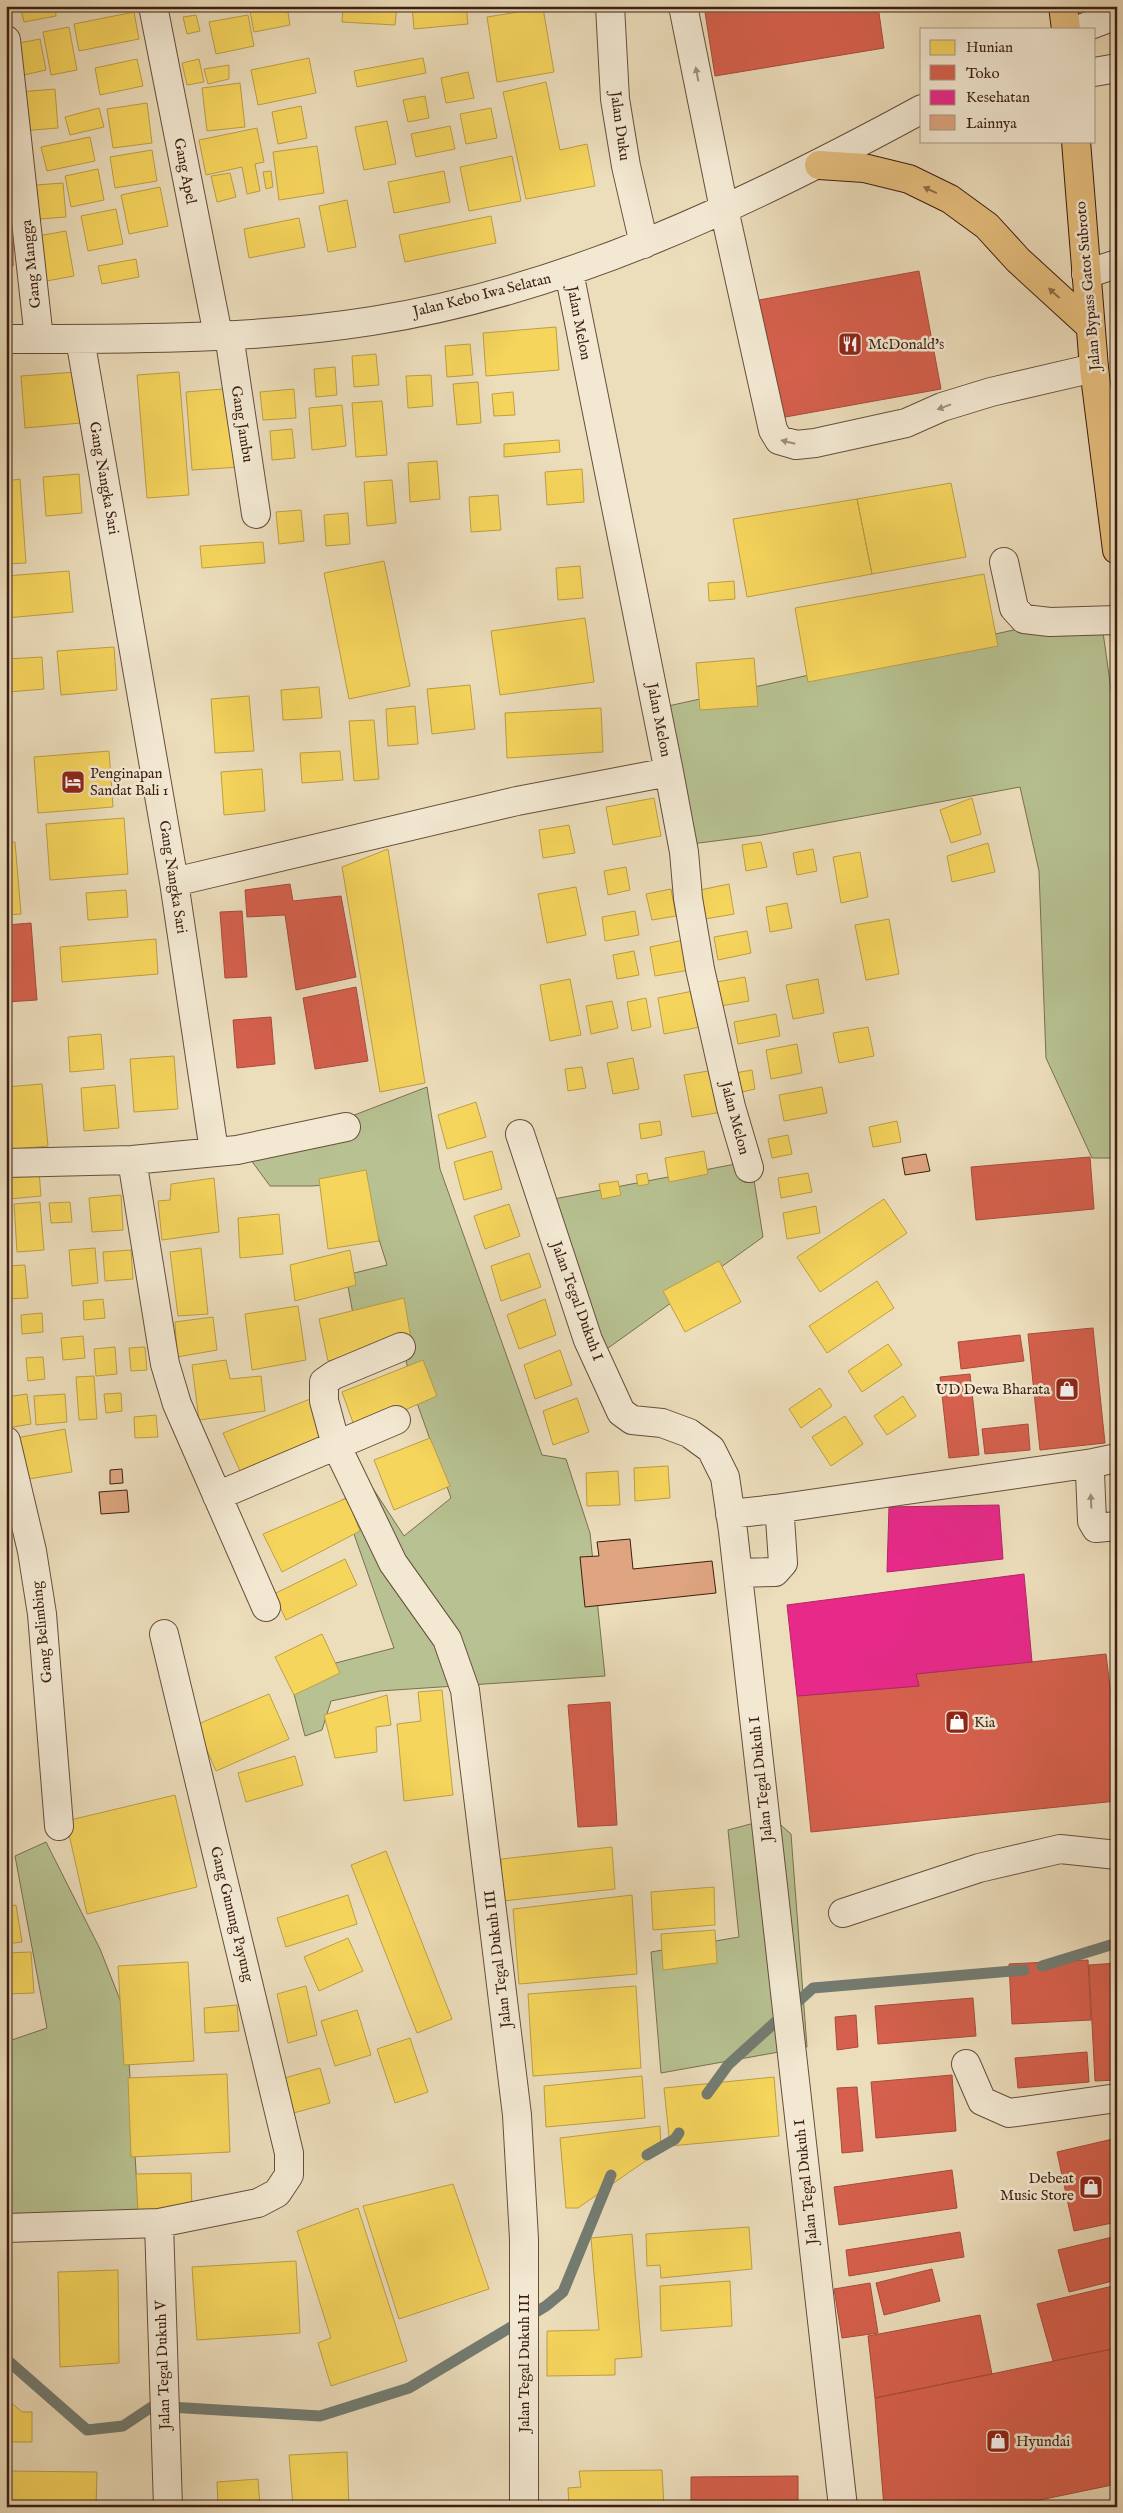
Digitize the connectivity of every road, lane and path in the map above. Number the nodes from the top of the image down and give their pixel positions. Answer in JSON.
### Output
{"nodes":[{"id":1,"x":153,"y":6,"type":"edge"},
{"id":2,"x":610,"y":6,"type":"edge"},
{"id":3,"x":684,"y":6,"type":"edge"},
{"id":4,"x":1063,"y":6,"type":"edge"},
{"id":5,"x":1117,"y":15,"type":"edge"},
{"id":6,"x":1066,"y":28,"type":"edge"},
{"id":7,"x":1083,"y":28,"type":"edge"},
{"id":8,"x":6,"y":40,"type":"edge"},
{"id":9,"x":1117,"y":68,"type":"edge"},
{"id":10,"x":1096,"y":72,"type":"edge"},
{"id":11,"x":920,"y":110,"type":"edge"},
{"id":12,"x":1076,"y":142,"type":"edge"},
{"id":13,"x":819,"y":165,"type":"junction"},
{"id":14,"x":724,"y":210,"type":"junction"},
{"id":15,"x":644,"y":244,"type":"junction"},
{"id":16,"x":1117,"y":264,"type":"edge"},
{"id":17,"x":569,"y":272,"type":"junction"},
{"id":18,"x":1086,"y":274,"type":"junction"},
{"id":19,"x":1090,"y":326,"type":"junction"},
{"id":20,"x":223,"y":335,"type":"junction"},
{"id":21,"x":6,"y":339,"type":"edge"},
{"id":22,"x":39,"y":339,"type":"junction"},
{"id":23,"x":80,"y":339,"type":"junction"},
{"id":24,"x":1094,"y":368,"type":"junction"},
{"id":25,"x":256,"y":514,"type":"dead end"},
{"id":26,"x":1117,"y":550,"type":"edge"},
{"id":27,"x":1004,"y":562,"type":"dead end"},
{"id":28,"x":1117,"y":620,"type":"edge"},
{"id":29,"x":669,"y":772,"type":"junction"},
{"id":30,"x":174,"y":882,"type":"junction"},
{"id":31,"x":346,"y":1127,"type":"dead end"},
{"id":32,"x":520,"y":1134,"type":"dead end"},
{"id":33,"x":214,"y":1152,"type":"junction"},
{"id":34,"x":132,"y":1160,"type":"junction"},
{"id":35,"x":6,"y":1164,"type":"edge"},
{"id":36,"x":749,"y":1168,"type":"dead end"},
{"id":37,"x":401,"y":1348,"type":"dead end"},
{"id":38,"x":396,"y":1420,"type":"dead end"},
{"id":39,"x":6,"y":1441,"type":"edge"},
{"id":40,"x":336,"y":1445,"type":"junction"},
{"id":41,"x":1105,"y":1461,"type":"edge"},
{"id":42,"x":217,"y":1496,"type":"junction"},
{"id":43,"x":775,"y":1509,"type":"junction"},
{"id":44,"x":730,"y":1514,"type":"junction"},
{"id":45,"x":1117,"y":1526,"type":"edge"},
{"id":46,"x":738,"y":1573,"type":"junction"},
{"id":47,"x":266,"y":1607,"type":"dead end"},
{"id":48,"x":164,"y":1634,"type":"dead end"},
{"id":49,"x":59,"y":1826,"type":"dead end"},
{"id":50,"x":1117,"y":1855,"type":"edge"},
{"id":51,"x":843,"y":1913,"type":"dead end"},
{"id":52,"x":966,"y":2064,"type":"dead end"},
{"id":53,"x":1117,"y":2098,"type":"edge"},
{"id":54,"x":159,"y":2223,"type":"junction"},
{"id":55,"x":6,"y":2228,"type":"edge"},
{"id":56,"x":168,"y":2507,"type":"edge"},
{"id":57,"x":524,"y":2507,"type":"edge"},
{"id":58,"x":843,"y":2507,"type":"edge"}],
"edges":[{"from":1,"to":20,"type":"street","name":"Gang Apel"},
{"from":2,"to":15,"type":"street","name":"Jalan Duku"},
{"from":14,"to":3,"type":"street","one_way":true},
{"from":4,"to":6,"type":"main road"},
{"from":5,"to":7,"type":"street"},
{"from":8,"to":22,"type":"street","name":"Gang Mangga"},
{"from":9,"to":10,"type":"street"},
{"from":11,"to":13,"type":"street","name":"Jalan Kebo Iwa Selatan"},
{"from":12,"to":18,"type":"main road","name":"Jalan Bypass Gatot Subroto"},
{"from":13,"to":14,"type":"street","name":"Jalan Kebo Iwa Selatan"},
{"from":19,"to":13,"type":"main road","one_way":true},
{"from":14,"to":15,"type":"street","name":"Jalan Kebo Iwa Selatan"},
{"from":24,"to":14,"type":"street","one_way":true},
{"from":15,"to":17,"type":"street","name":"Jalan Kebo Iwa Selatan"},
{"from":16,"to":18,"type":"street"},
{"from":17,"to":20,"type":"street","name":"Jalan Kebo Iwa Selatan"},
{"from":17,"to":29,"type":"street","name":"Jalan Melon"},
{"from":18,"to":19,"type":"main road","name":"Jalan Bypass Gatot Subroto"},
{"from":19,"to":24,"type":"main road","name":"Jalan Bypass Gatot Subroto"},
{"from":20,"to":23,"type":"street","name":"Jalan Kebo Iwa Selatan"},
{"from":20,"to":25,"type":"street","name":"Gang Jambu"},
{"from":21,"to":22,"type":"street","name":"Jalan Kebo Iwa Selatan"},
{"from":22,"to":23,"type":"street","name":"Jalan Kebo Iwa Selatan"},
{"from":23,"to":30,"type":"street","name":"Gang Nangka Sari"},
{"from":24,"to":26,"type":"main road","name":"Jalan Bypass Gatot Subroto"},
{"from":27,"to":28,"type":"street"},
{"from":29,"to":30,"type":"street"},
{"from":29,"to":36,"type":"street","name":"Jalan Melon"},
{"from":30,"to":33,"type":"street","name":"Gang Nangka Sari"},
{"from":31,"to":33,"type":"street"},
{"from":32,"to":44,"type":"street","name":"Jalan Tegal Dukuh I"},
{"from":33,"to":34,"type":"street"},
{"from":34,"to":35,"type":"street"},
{"from":34,"to":42,"type":"street"},
{"from":37,"to":40,"type":"street","name":"Jalan Tegal Dukuh III"},
{"from":38,"to":40,"type":"street"},
{"from":39,"to":49,"type":"street","name":"Gang Belimbing"},
{"from":40,"to":42,"type":"street"},
{"from":40,"to":57,"type":"street","name":"Jalan Tegal Dukuh III"},
{"from":41,"to":43,"type":"street"},
{"from":45,"to":41,"type":"street","one_way":true},
{"from":42,"to":47,"type":"street"},
{"from":43,"to":44,"type":"street"},
{"from":43,"to":46,"type":"street"},
{"from":44,"to":46,"type":"street","name":"Jalan Tegal Dukuh I"},
{"from":46,"to":58,"type":"street","name":"Jalan Tegal Dukuh I"},
{"from":48,"to":54,"type":"street","name":"Gang Gunung Payung"},
{"from":50,"to":51,"type":"street"},
{"from":52,"to":53,"type":"street"},
{"from":54,"to":55,"type":"street"},
{"from":54,"to":56,"type":"street","name":"Jalan Tegal Dukuh V"}]}
